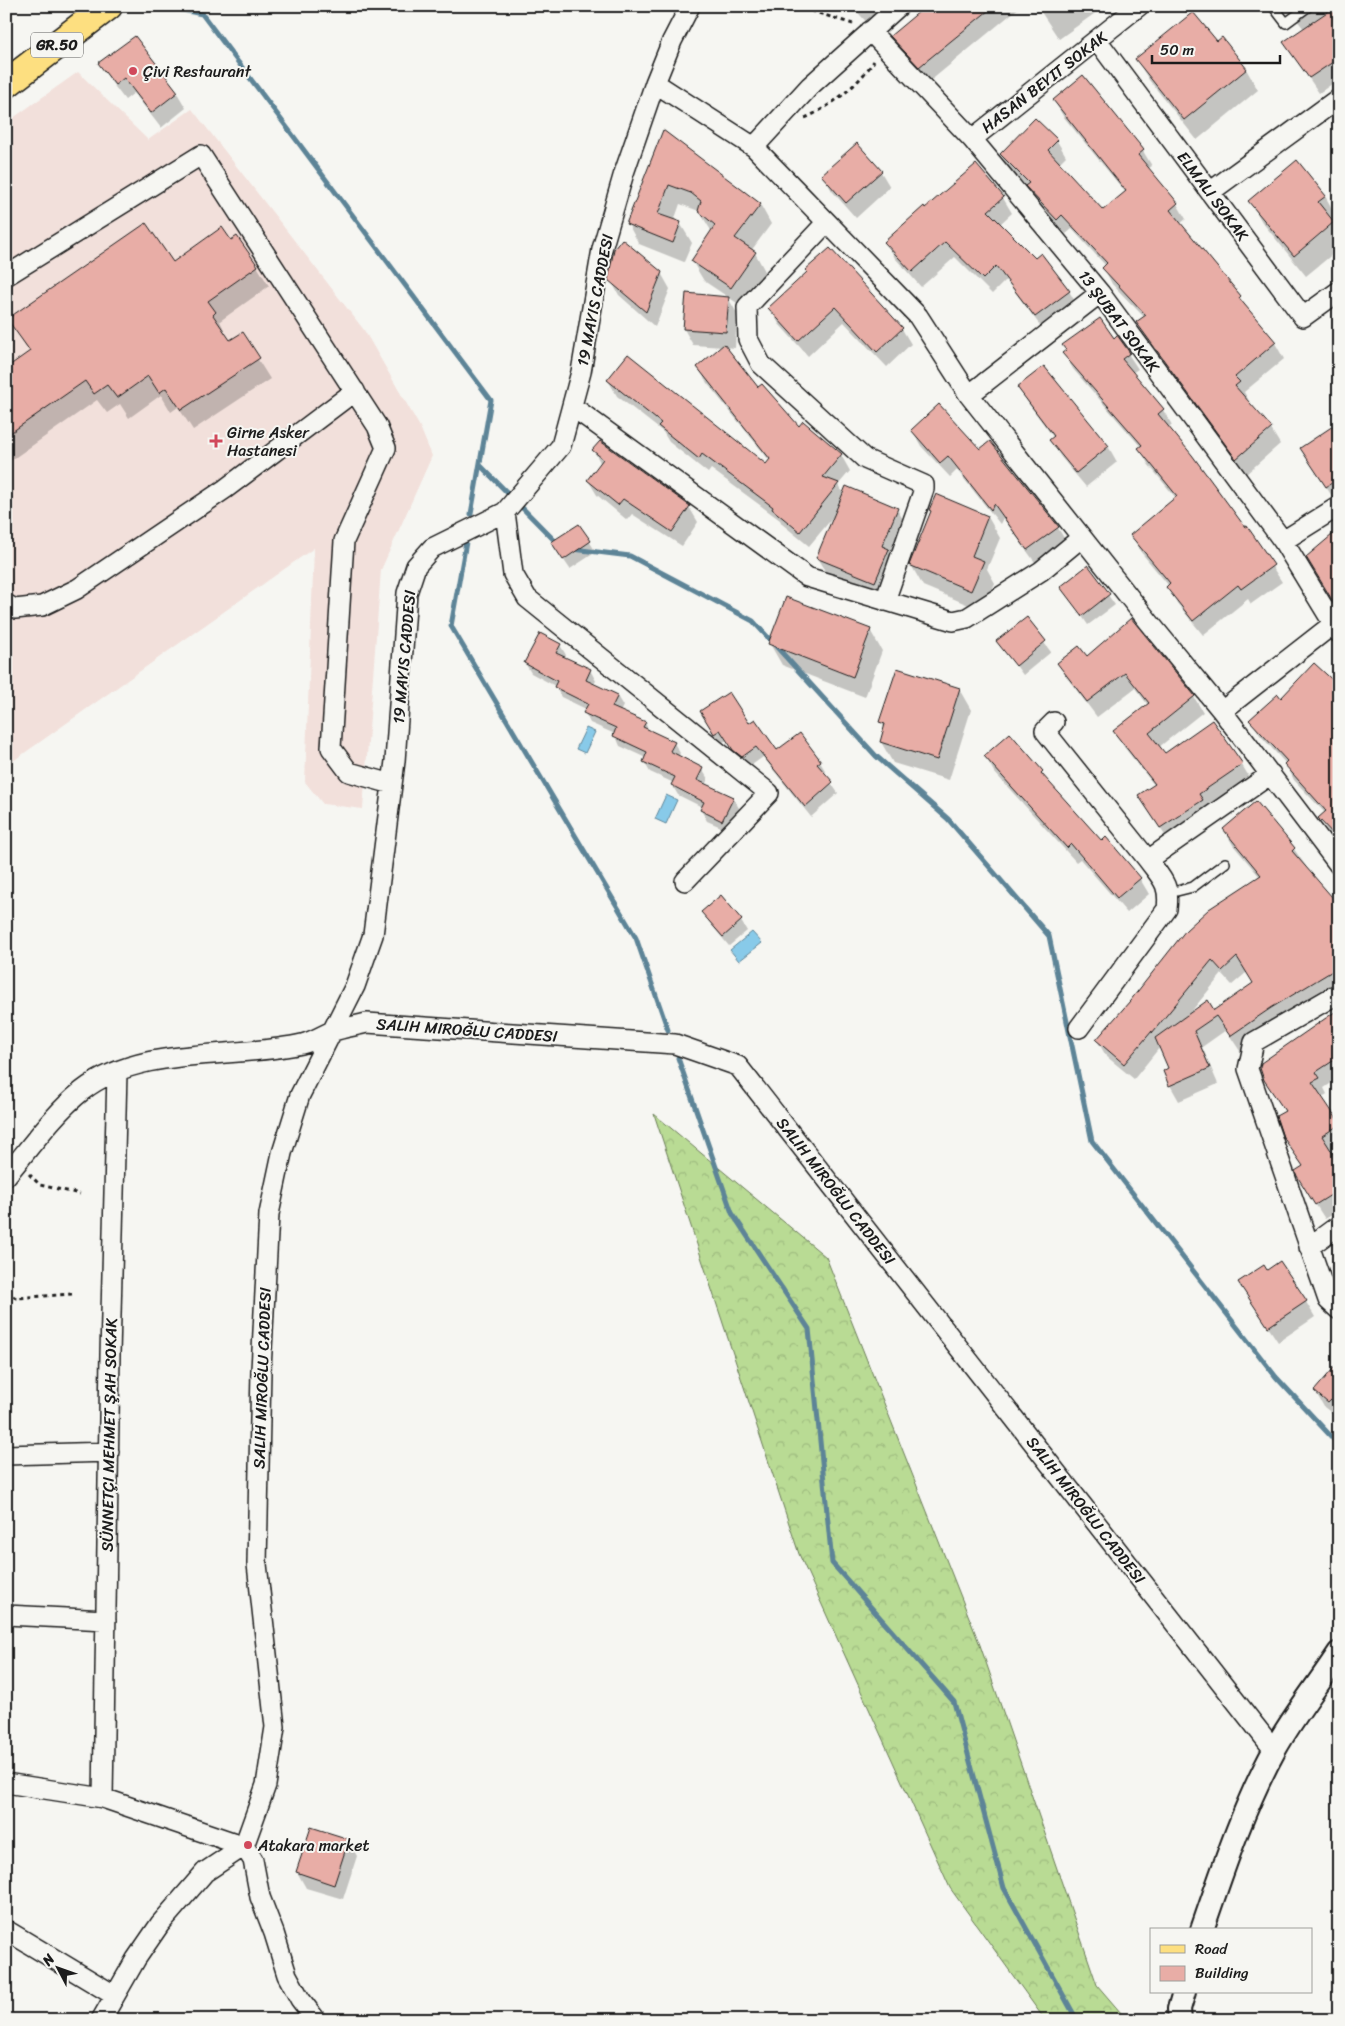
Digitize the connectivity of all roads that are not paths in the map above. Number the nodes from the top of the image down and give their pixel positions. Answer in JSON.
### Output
{"nodes":[{"id":1,"x":108,"y":6,"type":"edge"},
{"id":2,"x":690,"y":6,"type":"edge"},
{"id":3,"x":899,"y":6,"type":"edge"},
{"id":4,"x":1139,"y":6,"type":"edge"},
{"id":5,"x":1273,"y":6,"type":"edge"},
{"id":6,"x":1309,"y":6,"type":"edge"},
{"id":7,"x":870,"y":31,"type":"junction"},
{"id":8,"x":1097,"y":40,"type":"junction"},
{"id":9,"x":655,"y":83,"type":"junction"},
{"id":10,"x":6,"y":84,"type":"edge"},
{"id":11,"x":1339,"y":98,"type":"edge"},
{"id":12,"x":972,"y":139,"type":"junction"},
{"id":13,"x":754,"y":147,"type":"junction"},
{"id":14,"x":1210,"y":192,"type":"junction"},
{"id":15,"x":826,"y":223,"type":"junction"},
{"id":16,"x":6,"y":276,"type":"edge"},
{"id":17,"x":1339,"y":291,"type":"edge"},
{"id":18,"x":1100,"y":293,"type":"junction"},
{"id":19,"x":355,"y":391,"type":"junction"},
{"id":20,"x":969,"y":395,"type":"junction"},
{"id":21,"x":572,"y":407,"type":"junction"},
{"id":22,"x":1339,"y":506,"type":"edge"},
{"id":23,"x":505,"y":512,"type":"junction"},
{"id":24,"x":1081,"y":538,"type":"junction"},
{"id":25,"x":1282,"y":541,"type":"junction"},
{"id":26,"x":885,"y":601,"type":"junction"},
{"id":27,"x":6,"y":604,"type":"edge"},
{"id":28,"x":1336,"y":629,"type":"edge"},
{"id":29,"x":1222,"y":711,"type":"junction"},
{"id":30,"x":1054,"y":722,"type":"dead end"},
{"id":31,"x":1271,"y":774,"type":"junction"},
{"id":32,"x":392,"y":784,"type":"junction"},
{"id":33,"x":1148,"y":860,"type":"junction"},
{"id":34,"x":1225,"y":863,"type":"dead end"},
{"id":35,"x":1339,"y":865,"type":"edge"},
{"id":36,"x":685,"y":881,"type":"dead end"},
{"id":37,"x":1169,"y":893,"type":"junction"},
{"id":38,"x":1339,"y":993,"type":"edge"},
{"id":39,"x":1079,"y":1028,"type":"dead end"},
{"id":40,"x":331,"y":1032,"type":"junction"},
{"id":41,"x":117,"y":1072,"type":"junction"},
{"id":42,"x":12,"y":1170,"type":"edge"},
{"id":43,"x":1339,"y":1224,"type":"edge"},
{"id":44,"x":1309,"y":1247,"type":"junction"},
{"id":45,"x":1339,"y":1310,"type":"edge"},
{"id":46,"x":109,"y":1452,"type":"junction"},
{"id":47,"x":6,"y":1455,"type":"edge"},
{"id":48,"x":6,"y":1615,"type":"edge"},
{"id":49,"x":106,"y":1620,"type":"junction"},
{"id":50,"x":1339,"y":1653,"type":"edge"},
{"id":51,"x":1274,"y":1750,"type":"junction"},
{"id":52,"x":6,"y":1783,"type":"edge"},
{"id":53,"x":103,"y":1798,"type":"junction"},
{"id":54,"x":244,"y":1846,"type":"junction"},
{"id":55,"x":1203,"y":1928,"type":"edge"},
{"id":56,"x":6,"y":1930,"type":"edge"},
{"id":57,"x":114,"y":1995,"type":"junction"},
{"id":58,"x":101,"y":2020,"type":"edge"},
{"id":59,"x":316,"y":2020,"type":"edge"}],
"edges":[{"from":1,"to":10,"type":"main road","number":"GR.50"},
{"from":2,"to":9,"type":"street","name":"19 MAYIS CADDESI"},
{"from":3,"to":7,"type":"street"},
{"from":4,"to":8,"type":"street","name":"HASAN BEYIT SOKAK"},
{"from":5,"to":6,"type":"lane"},
{"from":7,"to":12,"type":"street","name":"13 ŞUBAT SOKAK"},
{"from":7,"to":13,"type":"street"},
{"from":8,"to":12,"type":"street","name":"HASAN BEYIT SOKAK"},
{"from":8,"to":14,"type":"street"},
{"from":9,"to":13,"type":"street"},
{"from":9,"to":21,"type":"street","name":"19 MAYIS CADDESI"},
{"from":11,"to":14,"type":"street"},
{"from":12,"to":18,"type":"street","name":"13 ŞUBAT SOKAK"},
{"from":13,"to":15,"type":"street"},
{"from":14,"to":17,"type":"street"},
{"from":15,"to":20,"type":"street"},
{"from":15,"to":26,"type":"street"},
{"from":16,"to":19,"type":"street"},
{"from":18,"to":20,"type":"street"},
{"from":18,"to":25,"type":"street","name":"13 ŞUBAT SOKAK"},
{"from":19,"to":27,"type":"street"},
{"from":19,"to":32,"type":"street"},
{"from":20,"to":24,"type":"street"},
{"from":21,"to":23,"type":"street","name":"19 MAYIS CADDESI"},
{"from":21,"to":26,"type":"street"},
{"from":22,"to":25,"type":"street"},
{"from":23,"to":32,"type":"street","name":"19 MAYIS CADDESI"},
{"from":23,"to":36,"type":"street"},
{"from":24,"to":26,"type":"street"},
{"from":24,"to":29,"type":"street"},
{"from":25,"to":28,"type":"street","name":"13 ŞUBAT SOKAK"},
{"from":28,"to":29,"type":"street"},
{"from":29,"to":31,"type":"street"},
{"from":30,"to":33,"type":"street"},
{"from":31,"to":33,"type":"street"},
{"from":31,"to":35,"type":"street"},
{"from":32,"to":40,"type":"street","name":"19 MAYIS CADDESI"},
{"from":33,"to":37,"type":"street"},
{"from":34,"to":37,"type":"lane"},
{"from":37,"to":39,"type":"street"},
{"from":38,"to":44,"type":"street"},
{"from":40,"to":41,"type":"street"},
{"from":40,"to":51,"type":"street","name":"SALIH MIROĞLU CADDESI"},
{"from":40,"to":54,"type":"street","name":"SALIH MIROĞLU CADDESI"},
{"from":41,"to":42,"type":"street"},
{"from":41,"to":46,"type":"street","name":"SÜNNETÇI MEHMET ŞAH SOKAK"},
{"from":43,"to":44,"type":"street"},
{"from":44,"to":45,"type":"street"},
{"from":46,"to":47,"type":"street"},
{"from":46,"to":49,"type":"street","name":"SÜNNETÇI MEHMET ŞAH SOKAK"},
{"from":48,"to":49,"type":"street"},
{"from":49,"to":53,"type":"street","name":"SÜNNETÇI MEHMET ŞAH SOKAK"},
{"from":50,"to":51,"type":"street"},
{"from":51,"to":55,"type":"street"},
{"from":52,"to":53,"type":"street"},
{"from":53,"to":54,"type":"street"},
{"from":54,"to":57,"type":"street"},
{"from":54,"to":59,"type":"street"},
{"from":56,"to":57,"type":"street"},
{"from":57,"to":58,"type":"street"}]}
